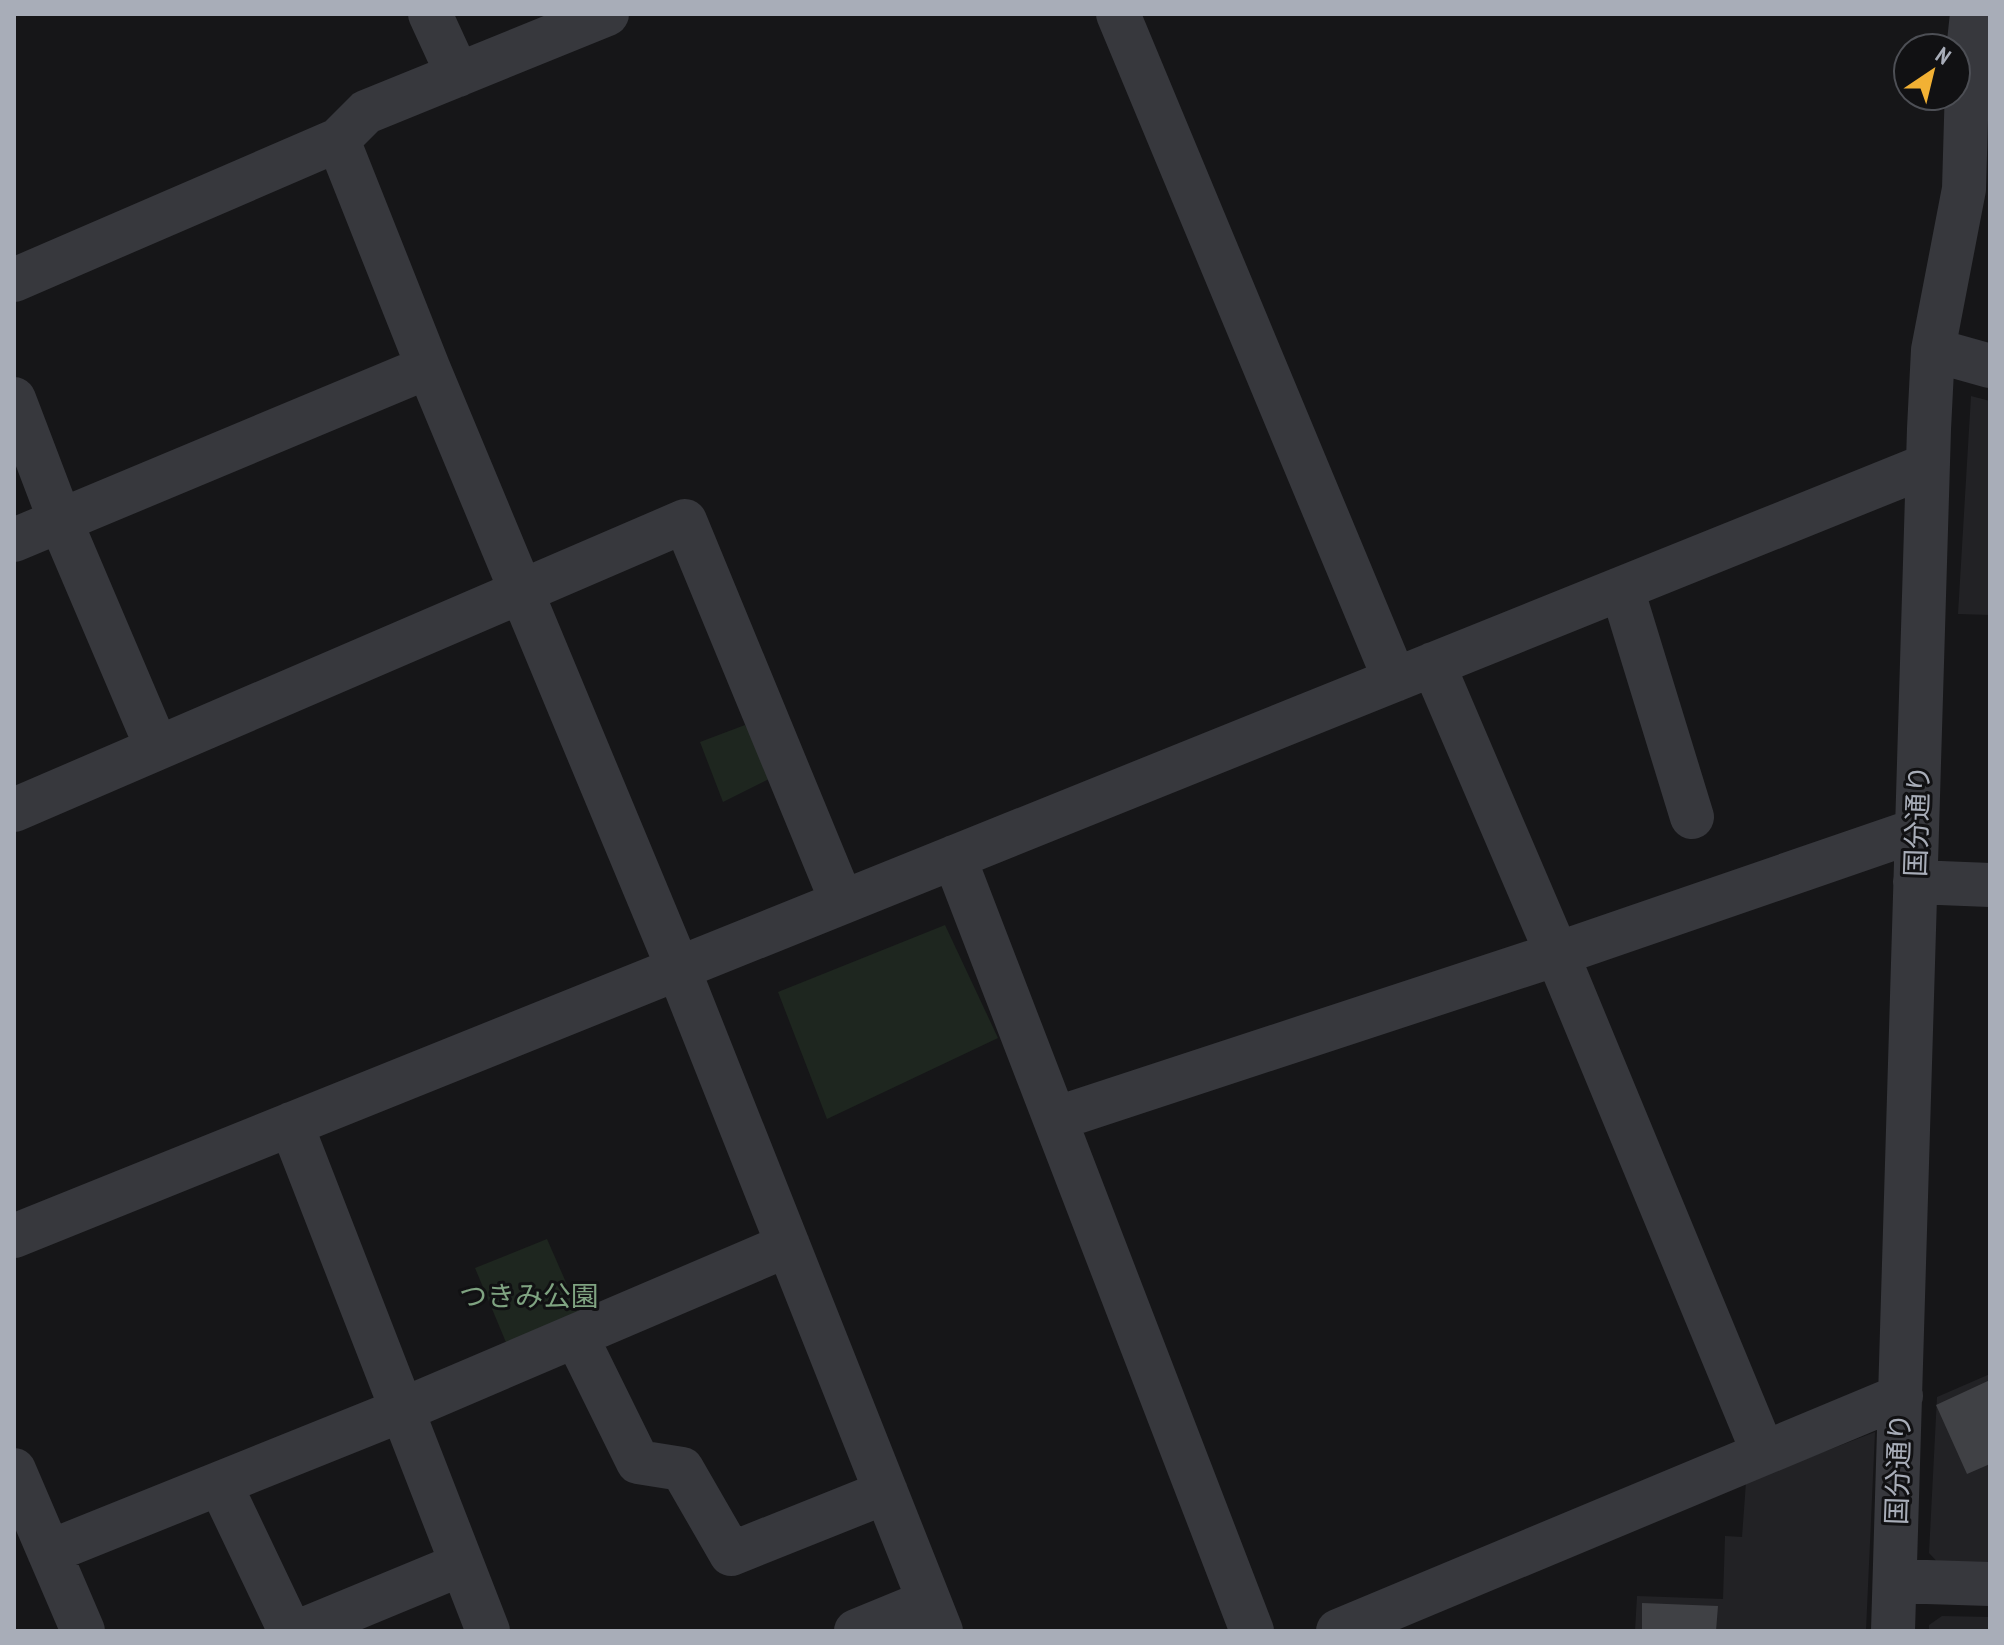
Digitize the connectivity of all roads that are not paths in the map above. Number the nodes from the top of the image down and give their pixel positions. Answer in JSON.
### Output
{"nodes":[{"id":1,"x":430,"y":14,"type":"edge"},
{"id":2,"x":607,"y":14,"type":"edge"},
{"id":3,"x":1118,"y":14,"type":"edge"},
{"id":4,"x":1972,"y":14,"type":"edge"},
{"id":5,"x":458,"y":75,"type":"junction"},
{"id":6,"x":338,"y":140,"type":"junction"},
{"id":7,"x":1977,"y":186,"type":"edge"},
{"id":8,"x":14,"y":280,"type":"edge"},
{"id":9,"x":1933,"y":350,"type":"junction"},
{"id":10,"x":1990,"y":366,"type":"edge"},
{"id":11,"x":428,"y":367,"type":"junction"},
{"id":12,"x":14,"y":399,"type":"edge"},
{"id":13,"x":1928,"y":465,"type":"junction"},
{"id":14,"x":60,"y":520,"type":"junction"},
{"id":15,"x":14,"y":540,"type":"edge"},
{"id":16,"x":1622,"y":589,"type":"junction"},
{"id":17,"x":521,"y":591,"type":"junction"},
{"id":18,"x":1414,"y":672,"type":"junction"},
{"id":19,"x":157,"y":748,"type":"junction"},
{"id":20,"x":14,"y":810,"type":"edge"},
{"id":21,"x":1692,"y":817,"type":"dead end"},
{"id":22,"x":1917,"y":830,"type":"junction"},
{"id":23,"x":954,"y":857,"type":"junction"},
{"id":24,"x":1915,"y":882,"type":"junction"},
{"id":25,"x":1990,"y":885,"type":"edge"},
{"id":26,"x":842,"y":902,"type":"junction"},
{"id":27,"x":1557,"y":954,"type":"junction"},
{"id":28,"x":678,"y":968,"type":"junction"},
{"id":29,"x":1055,"y":1119,"type":"junction"},
{"id":30,"x":291,"y":1124,"type":"junction"},
{"id":31,"x":14,"y":1236,"type":"edge"},
{"id":32,"x":788,"y":1245,"type":"junction"},
{"id":33,"x":576,"y":1336,"type":"junction"},
{"id":34,"x":1901,"y":1396,"type":"junction"},
{"id":35,"x":402,"y":1410,"type":"junction"},
{"id":36,"x":1763,"y":1452,"type":"junction"},
{"id":37,"x":14,"y":1470,"type":"edge"},
{"id":38,"x":220,"y":1484,"type":"junction"},
{"id":39,"x":886,"y":1492,"type":"junction"},
{"id":40,"x":33,"y":1536,"type":"edge"},
{"id":41,"x":462,"y":1564,"type":"junction"},
{"id":42,"x":1895,"y":1581,"type":"junction"},
{"id":43,"x":1990,"y":1584,"type":"edge"},
{"id":44,"x":935,"y":1616,"type":"edge"},
{"id":45,"x":83,"y":1631,"type":"edge"},
{"id":46,"x":290,"y":1631,"type":"edge"},
{"id":47,"x":300,"y":1631,"type":"edge"},
{"id":48,"x":488,"y":1631,"type":"edge"},
{"id":49,"x":856,"y":1631,"type":"edge"},
{"id":50,"x":1252,"y":1631,"type":"edge"},
{"id":51,"x":1338,"y":1631,"type":"edge"},
{"id":52,"x":1893,"y":1631,"type":"edge"}],
"edges":[{"from":1,"to":5,"type":"street"},
{"from":2,"to":5,"type":"street"},
{"from":3,"to":18,"type":"street"},
{"from":4,"to":7,"type":"street","name":"国分通り"},
{"from":5,"to":6,"type":"street"},
{"from":6,"to":8,"type":"street"},
{"from":6,"to":11,"type":"street"},
{"from":7,"to":9,"type":"street","name":"国分通り"},
{"from":9,"to":10,"type":"street"},
{"from":9,"to":13,"type":"street","name":"国分通り"},
{"from":11,"to":14,"type":"street"},
{"from":11,"to":17,"type":"street"},
{"from":12,"to":14,"type":"street"},
{"from":13,"to":16,"type":"street"},
{"from":13,"to":22,"type":"street","name":"国分通り"},
{"from":14,"to":15,"type":"street"},
{"from":14,"to":19,"type":"street"},
{"from":16,"to":18,"type":"street"},
{"from":16,"to":21,"type":"street"},
{"from":17,"to":19,"type":"street"},
{"from":17,"to":26,"type":"street"},
{"from":17,"to":28,"type":"street"},
{"from":18,"to":23,"type":"street"},
{"from":18,"to":27,"type":"street"},
{"from":19,"to":20,"type":"street"},
{"from":22,"to":24,"type":"street","name":"国分通り"},
{"from":22,"to":27,"type":"street"},
{"from":23,"to":26,"type":"street"},
{"from":23,"to":29,"type":"street"},
{"from":24,"to":25,"type":"street"},
{"from":24,"to":34,"type":"street","name":"国分通り"},
{"from":26,"to":28,"type":"street"},
{"from":27,"to":29,"type":"street"},
{"from":27,"to":36,"type":"street"},
{"from":28,"to":30,"type":"street"},
{"from":28,"to":32,"type":"street"},
{"from":29,"to":50,"type":"street"},
{"from":30,"to":31,"type":"street"},
{"from":30,"to":35,"type":"street"},
{"from":32,"to":33,"type":"street"},
{"from":32,"to":39,"type":"street"},
{"from":33,"to":35,"type":"street"},
{"from":33,"to":39,"type":"street"},
{"from":34,"to":36,"type":"street"},
{"from":34,"to":42,"type":"street","name":"国分通り"},
{"from":35,"to":38,"type":"street"},
{"from":35,"to":41,"type":"street"},
{"from":36,"to":51,"type":"street"},
{"from":37,"to":40,"type":"street"},
{"from":38,"to":40,"type":"street"},
{"from":38,"to":46,"type":"street"},
{"from":39,"to":44,"type":"street"},
{"from":40,"to":45,"type":"street"},
{"from":41,"to":47,"type":"street"},
{"from":41,"to":48,"type":"street"},
{"from":42,"to":43,"type":"street"},
{"from":42,"to":52,"type":"street","name":"国分通り"},
{"from":44,"to":49,"type":"street"}]}
